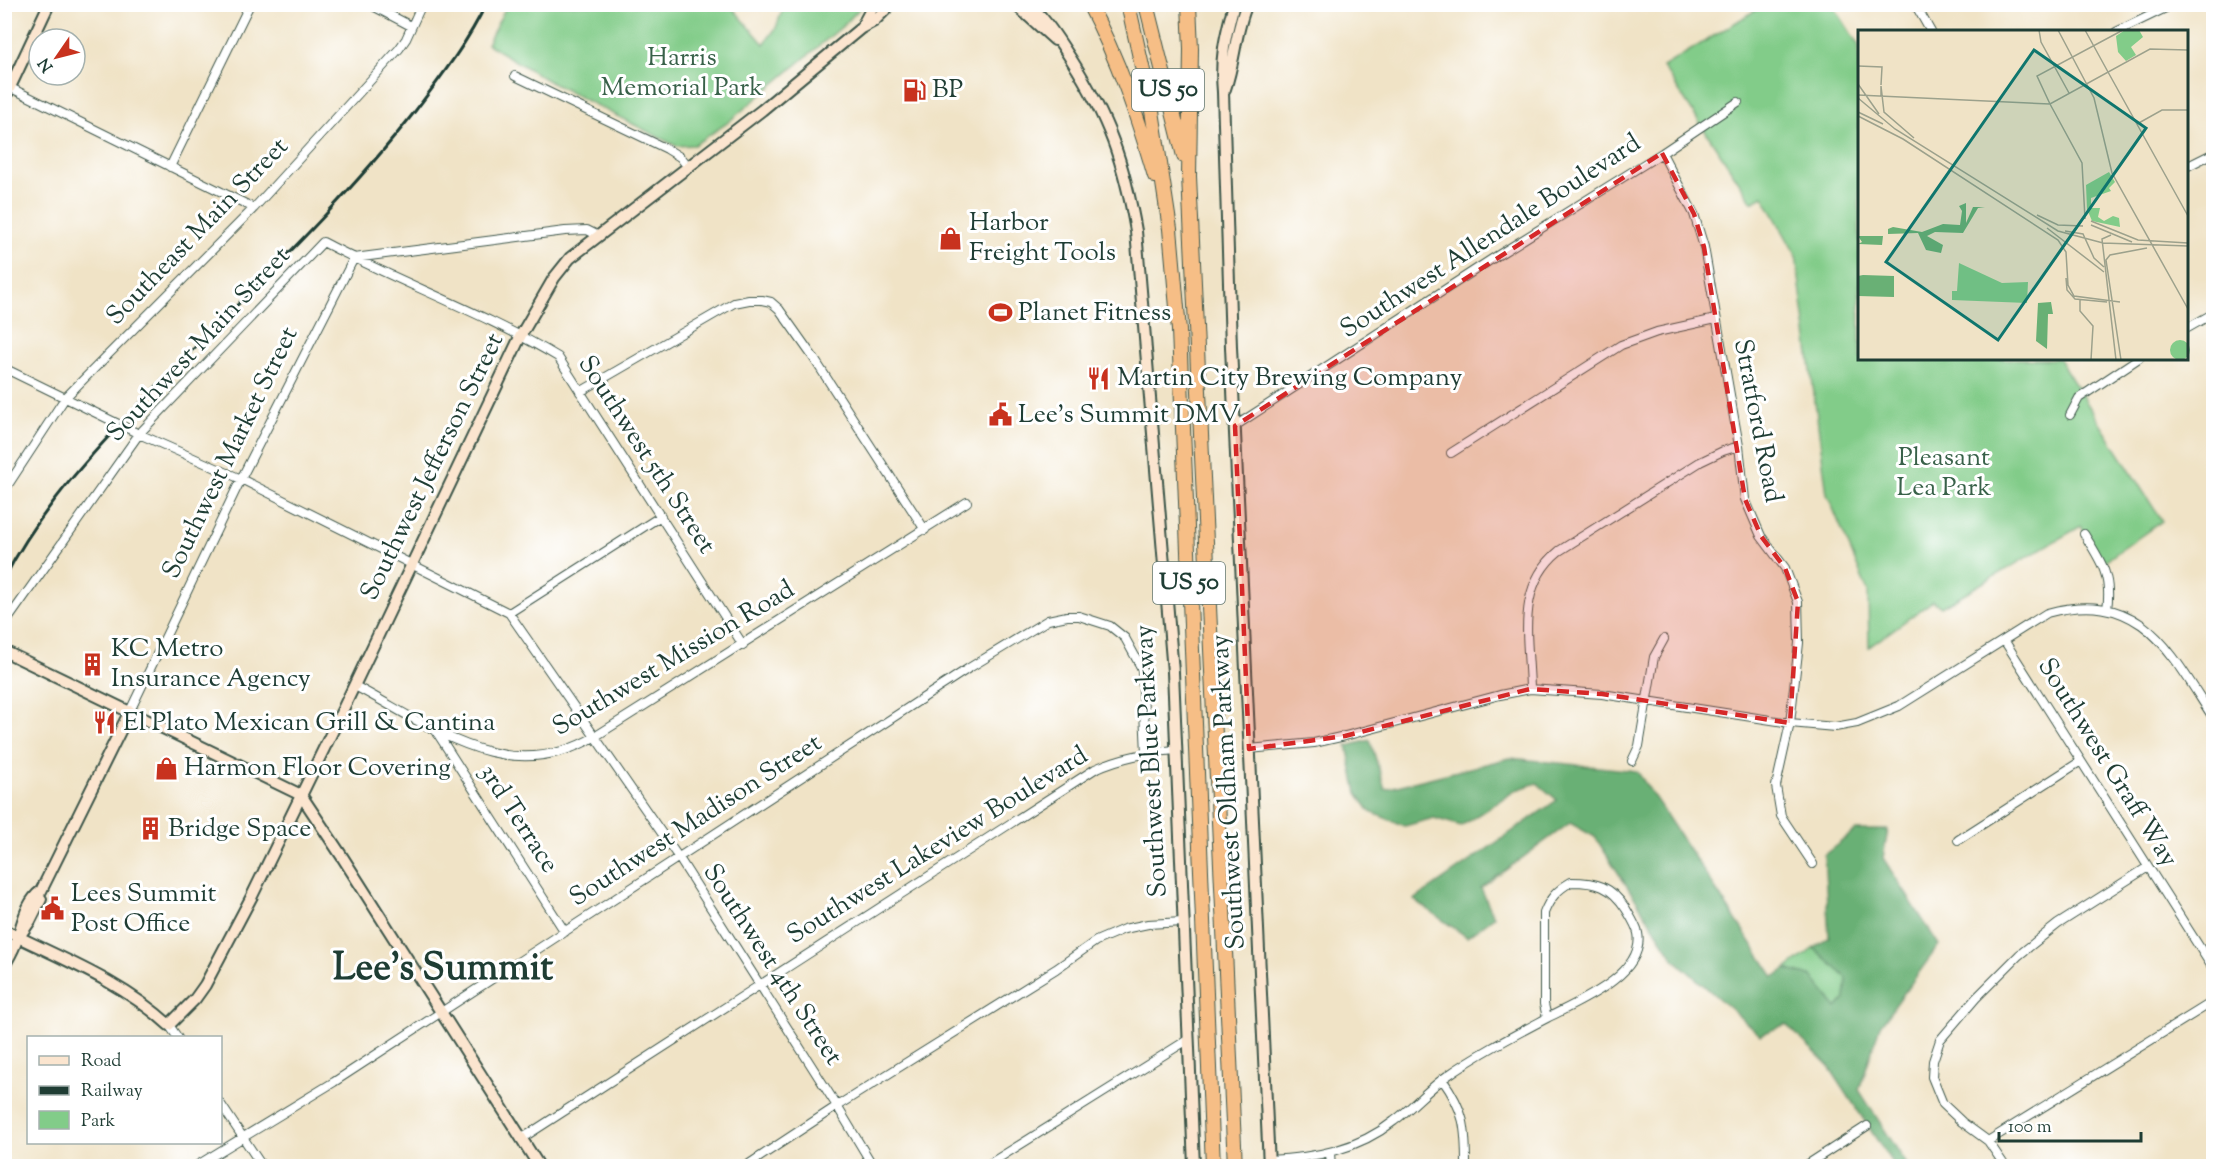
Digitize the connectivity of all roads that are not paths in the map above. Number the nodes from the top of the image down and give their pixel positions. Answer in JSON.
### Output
{"nodes":[{"id":1,"x":49,"y":4,"type":"edge"},
{"id":2,"x":250,"y":4,"type":"edge"},
{"id":3,"x":369,"y":4,"type":"edge"},
{"id":4,"x":422,"y":4,"type":"edge"},
{"id":5,"x":874,"y":4,"type":"edge"},
{"id":6,"x":891,"y":4,"type":"edge"},
{"id":7,"x":1016,"y":4,"type":"edge"},
{"id":8,"x":1029,"y":4,"type":"edge"},
{"id":9,"x":1089,"y":4,"type":"edge"},
{"id":10,"x":1128,"y":4,"type":"edge"},
{"id":11,"x":1146,"y":4,"type":"edge"},
{"id":12,"x":1189,"y":4,"type":"edge"},
{"id":13,"x":1234,"y":4,"type":"edge"},
{"id":14,"x":1246,"y":4,"type":"edge"},
{"id":15,"x":1915,"y":4,"type":"edge"},
{"id":16,"x":2174,"y":4,"type":"edge"},
{"id":17,"x":411,"y":26,"type":"junction"},
{"id":18,"x":861,"y":28,"type":"junction"},
{"id":19,"x":1930,"y":30,"type":"edge"},
{"id":20,"x":2120,"y":30,"type":"edge"},
{"id":21,"x":1062,"y":46,"type":"junction"},
{"id":22,"x":515,"y":76,"type":"dead end"},
{"id":23,"x":8,"y":86,"type":"edge"},
{"id":24,"x":1223,"y":92,"type":"junction"},
{"id":25,"x":4,"y":100,"type":"edge"},
{"id":26,"x":1738,"y":102,"type":"dead end"},
{"id":27,"x":1662,"y":153,"type":"junction"},
{"id":28,"x":2214,"y":153,"type":"edge"},
{"id":29,"x":2188,"y":166,"type":"edge"},
{"id":30,"x":170,"y":167,"type":"junction"},
{"id":31,"x":688,"y":167,"type":"junction"},
{"id":32,"x":1189,"y":176,"type":"junction"},
{"id":33,"x":254,"y":208,"type":"junction"},
{"id":34,"x":1170,"y":229,"type":"junction"},
{"id":35,"x":599,"y":236,"type":"junction"},
{"id":36,"x":323,"y":242,"type":"joint"},
{"id":37,"x":354,"y":258,"type":"junction"},
{"id":38,"x":2214,"y":313,"type":"edge"},
{"id":39,"x":1716,"y":319,"type":"junction"},
{"id":40,"x":2188,"y":328,"type":"edge"},
{"id":41,"x":521,"y":335,"type":"junction"},
{"id":42,"x":2136,"y":360,"type":"edge"},
{"id":43,"x":4,"y":368,"type":"edge"},
{"id":44,"x":580,"y":392,"type":"junction"},
{"id":45,"x":65,"y":398,"type":"junction"},
{"id":46,"x":2070,"y":415,"type":"dead end"},
{"id":47,"x":1235,"y":426,"type":"junction"},
{"id":48,"x":140,"y":434,"type":"junction"},
{"id":49,"x":1739,"y":446,"type":"junction"},
{"id":50,"x":1451,"y":453,"type":"dead end"},
{"id":51,"x":241,"y":479,"type":"junction"},
{"id":52,"x":4,"y":491,"type":"edge"},
{"id":53,"x":967,"y":502,"type":"dead end"},
{"id":54,"x":660,"y":516,"type":"junction"},
{"id":55,"x":925,"y":530,"type":"junction"},
{"id":56,"x":2084,"y":534,"type":"dead end"},
{"id":57,"x":412,"y":565,"type":"junction"},
{"id":58,"x":2107,"y":609,"type":"junction"},
{"id":59,"x":510,"y":613,"type":"junction"},
{"id":60,"x":4,"y":625,"type":"edge"},
{"id":61,"x":1664,"y":639,"type":"dead end"},
{"id":62,"x":2004,"y":640,"type":"junction"},
{"id":63,"x":743,"y":645,"type":"junction"},
{"id":64,"x":6,"y":649,"type":"edge"},
{"id":65,"x":355,"y":686,"type":"junction"},
{"id":66,"x":1530,"y":689,"type":"junction"},
{"id":67,"x":1647,"y":700,"type":"junction"},
{"id":68,"x":130,"y":711,"type":"junction"},
{"id":69,"x":2214,"y":719,"type":"edge"},
{"id":70,"x":1790,"y":723,"type":"junction"},
{"id":71,"x":436,"y":730,"type":"junction"},
{"id":72,"x":596,"y":736,"type":"junction"},
{"id":73,"x":1175,"y":750,"type":"junction"},
{"id":74,"x":1249,"y":750,"type":"junction"},
{"id":75,"x":1146,"y":753,"type":"junction"},
{"id":76,"x":2081,"y":760,"type":"junction"},
{"id":77,"x":1632,"y":761,"type":"dead end"},
{"id":78,"x":302,"y":795,"type":"junction"},
{"id":79,"x":1958,"y":840,"type":"dead end"},
{"id":80,"x":679,"y":858,"type":"junction"},
{"id":81,"x":1813,"y":864,"type":"dead end"},
{"id":82,"x":2148,"y":867,"type":"junction"},
{"id":83,"x":1183,"y":921,"type":"junction"},
{"id":84,"x":4,"y":930,"type":"edge"},
{"id":85,"x":565,"y":932,"type":"junction"},
{"id":86,"x":18,"y":937,"type":"junction"},
{"id":87,"x":4,"y":966,"type":"edge"},
{"id":88,"x":2214,"y":970,"type":"edge"},
{"id":89,"x":760,"y":984,"type":"junction"},
{"id":90,"x":2214,"y":1001,"type":"edge"},
{"id":91,"x":441,"y":1012,"type":"junction"},
{"id":92,"x":1547,"y":1018,"type":"junction"},
{"id":93,"x":169,"y":1025,"type":"junction"},
{"id":94,"x":176,"y":1036,"type":"edge"},
{"id":95,"x":1189,"y":1039,"type":"junction"},
{"id":96,"x":1442,"y":1079,"type":"junction"},
{"id":97,"x":222,"y":1106,"type":"edge"},
{"id":98,"x":837,"y":1106,"type":"junction"},
{"id":99,"x":1867,"y":1126,"type":"dead end"},
{"id":100,"x":243,"y":1137,"type":"junction"},
{"id":101,"x":521,"y":1139,"type":"junction"},
{"id":102,"x":1988,"y":1141,"type":"junction"},
{"id":103,"x":1330,"y":1153,"type":"junction"},
{"id":104,"x":1269,"y":1163,"type":"edge"},
{"id":105,"x":987,"y":1166,"type":"edge"},
{"id":106,"x":196,"y":1167,"type":"edge"},
{"id":107,"x":261,"y":1167,"type":"edge"},
{"id":108,"x":539,"y":1167,"type":"edge"},
{"id":109,"x":746,"y":1167,"type":"edge"},
{"id":110,"x":873,"y":1167,"type":"edge"},
{"id":111,"x":1194,"y":1167,"type":"edge"},
{"id":112,"x":1213,"y":1167,"type":"edge"},
{"id":113,"x":1235,"y":1167,"type":"edge"},
{"id":114,"x":1331,"y":1167,"type":"edge"},
{"id":115,"x":1466,"y":1167,"type":"edge"},
{"id":116,"x":1805,"y":1167,"type":"edge"},
{"id":117,"x":2005,"y":1167,"type":"edge"}],
"edges":[{"from":1,"to":23,"type":"street"},
{"from":2,"to":30,"type":"street"},
{"from":3,"to":17,"type":"street"},
{"from":4,"to":17,"type":"street","name":"Southeast Main Street"},
{"from":5,"to":18,"type":"street","name":"Southwest Jefferson Street"},
{"from":6,"to":18,"type":"street","name":"Southwest Jefferson Street"},
{"from":7,"to":21,"type":"street","name":"Southwest Blue Parkway"},
{"from":8,"to":21,"type":"street","name":"Southwest Blue Parkway"},
{"from":9,"to":34,"type":"highway"},
{"from":10,"to":34,"type":"highway","number":"US 50"},
{"from":11,"to":32,"type":"highway","number":"US 50"},
{"from":12,"to":32,"type":"highway"},
{"from":13,"to":24,"type":"street","name":"Southwest Oldham Parkway"},
{"from":14,"to":24,"type":"street","name":"Southwest Oldham Parkway"},
{"from":15,"to":19,"type":"street"},
{"from":16,"to":20,"type":"street"},
{"from":17,"to":33,"type":"street","name":"Southeast Main Street"},
{"from":18,"to":31,"type":"street","name":"Southwest Jefferson Street"},
{"from":21,"to":73,"type":"street","name":"Southwest Blue Parkway"},
{"from":22,"to":31,"type":"street"},
{"from":23,"to":25,"type":"street"},
{"from":23,"to":30,"type":"street"},
{"from":24,"to":47,"type":"street","name":"Southwest Oldham Parkway"},
{"from":26,"to":27,"type":"street","name":"Southwest Allendale Boulevard"},
{"from":27,"to":39,"type":"street","name":"Stratford Road"},
{"from":27,"to":47,"type":"street","name":"Southwest Allendale Boulevard"},
{"from":28,"to":29,"type":"street"},
{"from":30,"to":33,"type":"street"},
{"from":31,"to":35,"type":"street","name":"Southwest Jefferson Street"},
{"from":32,"to":113,"type":"highway","number":"US 50"},
{"from":33,"to":45,"type":"street","name":"Southeast Main Street"},
{"from":34,"to":112,"type":"highway","number":"US 50"},
{"from":35,"to":37,"type":"street"},
{"from":35,"to":41,"type":"street","name":"Southwest Jefferson Street"},
{"from":36,"to":37,"type":"street","name":"Southwest 5th Street"},
{"from":36,"to":48,"type":"street","name":"Southwest Main Street"},
{"from":37,"to":41,"type":"street","name":"Southwest 5th Street"},
{"from":37,"to":51,"type":"street","name":"Southwest Market Street"},
{"from":38,"to":40,"type":"street"},
{"from":39,"to":49,"type":"street","name":"Stratford Road"},
{"from":39,"to":50,"type":"street"},
{"from":41,"to":44,"type":"street","name":"Southwest 5th Street"},
{"from":41,"to":57,"type":"street","name":"Southwest Jefferson Street"},
{"from":42,"to":46,"type":"street"},
{"from":43,"to":45,"type":"street","name":"Southwest 4th Street"},
{"from":44,"to":54,"type":"street","name":"Southwest 5th Street"},
{"from":44,"to":55,"type":"street"},
{"from":45,"to":48,"type":"street","name":"Southwest 4th Street"},
{"from":45,"to":52,"type":"street","name":"Southeast Main Street"},
{"from":47,"to":74,"type":"street","name":"Southwest Oldham Parkway"},
{"from":48,"to":51,"type":"street","name":"Southwest 4th Street"},
{"from":48,"to":60,"type":"street","name":"Southwest Main Street"},
{"from":49,"to":66,"type":"street"},
{"from":49,"to":70,"type":"street","name":"Stratford Road"},
{"from":51,"to":57,"type":"street","name":"Southwest 4th Street"},
{"from":51,"to":68,"type":"street","name":"Southwest Market Street"},
{"from":53,"to":55,"type":"street","name":"Southwest Mission Road"},
{"from":54,"to":59,"type":"street"},
{"from":54,"to":63,"type":"street","name":"Southwest 5th Street"},
{"from":55,"to":63,"type":"street","name":"Southwest Mission Road"},
{"from":56,"to":58,"type":"street"},
{"from":57,"to":59,"type":"street","name":"Southwest 4th Street"},
{"from":57,"to":65,"type":"street","name":"Southwest Jefferson Street"},
{"from":58,"to":62,"type":"street"},
{"from":58,"to":69,"type":"street"},
{"from":59,"to":72,"type":"street","name":"Southwest 4th Street"},
{"from":61,"to":67,"type":"street"},
{"from":62,"to":70,"type":"street"},
{"from":62,"to":76,"type":"street","name":"Southwest Graff Way"},
{"from":63,"to":72,"type":"street","name":"Southwest Mission Road"},
{"from":64,"to":68,"type":"street"},
{"from":65,"to":71,"type":"street","name":"Southwest Mission Road"},
{"from":65,"to":78,"type":"street","name":"Southwest Jefferson Street"},
{"from":66,"to":67,"type":"street"},
{"from":66,"to":74,"type":"street"},
{"from":67,"to":70,"type":"street"},
{"from":67,"to":77,"type":"street"},
{"from":68,"to":78,"type":"street"},
{"from":68,"to":86,"type":"street","name":"Southwest Market Street"},
{"from":70,"to":81,"type":"street","name":"Stratford Road"},
{"from":71,"to":72,"type":"street","name":"Southwest Mission Road"},
{"from":71,"to":85,"type":"street","name":"3rd Terrace"},
{"from":72,"to":80,"type":"street","name":"Southwest 4th Street"},
{"from":73,"to":75,"type":"street","name":"Southwest Lakeview Boulevard"},
{"from":73,"to":83,"type":"street","name":"Southwest Blue Parkway"},
{"from":74,"to":104,"type":"street","name":"Southwest Oldham Parkway"},
{"from":75,"to":80,"type":"street","name":"Southwest Madison Street"},
{"from":75,"to":89,"type":"street","name":"Southwest Lakeview Boulevard"},
{"from":76,"to":79,"type":"street"},
{"from":76,"to":82,"type":"street","name":"Southwest Graff Way"},
{"from":78,"to":91,"type":"street"},
{"from":78,"to":93,"type":"street","name":"Southwest Jefferson Street"},
{"from":80,"to":85,"type":"street","name":"Southwest Madison Street"},
{"from":80,"to":89,"type":"street","name":"Southwest 4th Street"},
{"from":82,"to":88,"type":"street","name":"Southwest Graff Way"},
{"from":82,"to":102,"type":"street"},
{"from":83,"to":95,"type":"street","name":"Southwest Blue Parkway"},
{"from":83,"to":98,"type":"street"},
{"from":84,"to":86,"type":"street"},
{"from":85,"to":91,"type":"street","name":"Southwest Madison Street"},
{"from":86,"to":87,"type":"street","name":"Southwest Market Street"},
{"from":86,"to":93,"type":"street"},
{"from":89,"to":98,"type":"street","name":"Southwest 4th Street"},
{"from":89,"to":101,"type":"street","name":"Southwest Lakeview Boulevard"},
{"from":90,"to":102,"type":"street"},
{"from":91,"to":100,"type":"street","name":"Southwest Madison Street"},
{"from":91,"to":101,"type":"street"},
{"from":92,"to":92,"type":"street"},
{"from":92,"to":96,"type":"street"},
{"from":93,"to":94,"type":"street"},
{"from":95,"to":105,"type":"street"},
{"from":95,"to":111,"type":"street","name":"Southwest Blue Parkway"},
{"from":96,"to":103,"type":"street"},
{"from":96,"to":115,"type":"street"},
{"from":97,"to":100,"type":"street"},
{"from":98,"to":109,"type":"street"},
{"from":98,"to":110,"type":"street","name":"Southwest 4th Street"},
{"from":99,"to":116,"type":"street"},
{"from":100,"to":106,"type":"street","name":"Southwest Madison Street"},
{"from":100,"to":107,"type":"street"},
{"from":101,"to":108,"type":"street"},
{"from":102,"to":117,"type":"street"},
{"from":103,"to":104,"type":"street"},
{"from":103,"to":114,"type":"street"}]}
